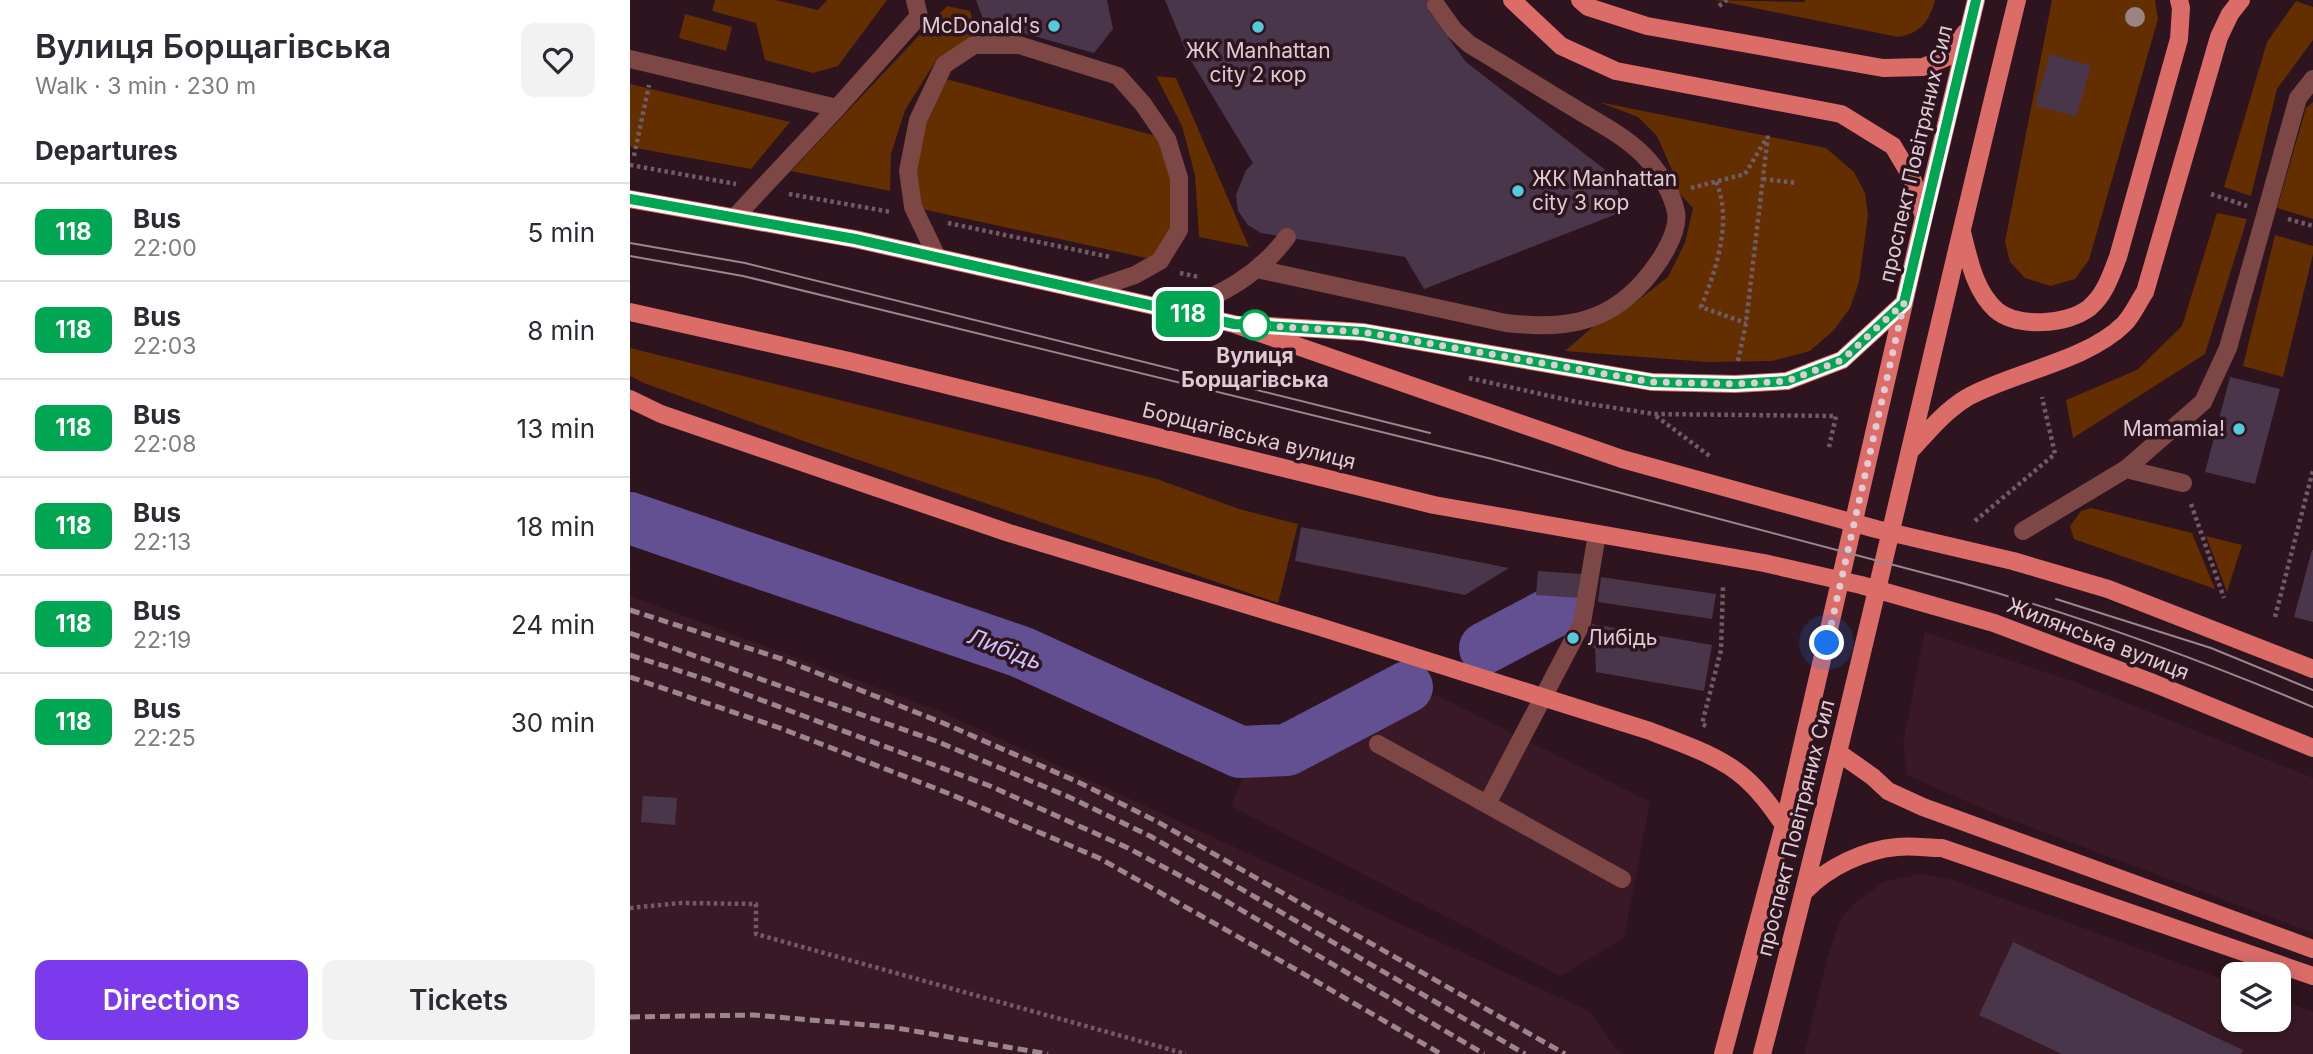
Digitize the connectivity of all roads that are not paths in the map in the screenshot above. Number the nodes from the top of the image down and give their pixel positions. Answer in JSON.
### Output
{"nodes":[{"id":1,"x":915,"y":0,"type":"edge"},
{"id":2,"x":1512,"y":0,"type":"edge"},
{"id":3,"x":1580,"y":0,"type":"edge"},
{"id":4,"x":1976,"y":0,"type":"edge"},
{"id":5,"x":2017,"y":0,"type":"edge"},
{"id":6,"x":2179,"y":0,"type":"edge"},
{"id":7,"x":2241,"y":0,"type":"edge"},
{"id":8,"x":1436,"y":5,"type":"dead end"},
{"id":9,"x":1968,"y":30,"type":"junction"},
{"id":10,"x":630,"y":59,"type":"edge"},
{"id":11,"x":2313,"y":79,"type":"edge"},
{"id":12,"x":837,"y":108,"type":"junction"},
{"id":13,"x":630,"y":199,"type":"edge"},
{"id":14,"x":1924,"y":216,"type":"junction"},
{"id":15,"x":735,"y":217,"type":"junction"},
{"id":16,"x":1961,"y":228,"type":"junction"},
{"id":17,"x":1287,"y":237,"type":"dead end"},
{"id":18,"x":937,"y":257,"type":"junction"},
{"id":19,"x":1257,"y":269,"type":"junction"},
{"id":20,"x":1088,"y":291,"type":"junction"},
{"id":21,"x":1904,"y":303,"type":"junction"},
{"id":22,"x":1177,"y":311,"type":"junction"},
{"id":23,"x":630,"y":312,"type":"edge"},
{"id":24,"x":1234,"y":324,"type":"junction"},
{"id":25,"x":630,"y":399,"type":"edge"},
{"id":26,"x":1910,"y":451,"type":"junction"},
{"id":27,"x":2126,"y":469,"type":"junction"},
{"id":28,"x":2183,"y":483,"type":"road end"},
{"id":29,"x":2023,"y":531,"type":"dead end"},
{"id":30,"x":1597,"y":534,"type":"junction"},
{"id":31,"x":1861,"y":585,"type":"joint"},
{"id":32,"x":2313,"y":669,"type":"edge"},
{"id":33,"x":1378,"y":744,"type":"dead end"},
{"id":34,"x":2313,"y":748,"type":"edge"},
{"id":35,"x":1839,"y":753,"type":"junction"},
{"id":36,"x":1487,"y":804,"type":"junction"},
{"id":37,"x":1784,"y":825,"type":"junction"},
{"id":38,"x":1622,"y":879,"type":"dead end"},
{"id":39,"x":1805,"y":891,"type":"junction"},
{"id":40,"x":2313,"y":949,"type":"edge"},
{"id":41,"x":2313,"y":976,"type":"edge"},
{"id":42,"x":1723,"y":1054,"type":"edge"},
{"id":43,"x":1762,"y":1054,"type":"edge"}],
"edges":[{"from":1,"to":12,"type":"lane"},
{"from":2,"to":14,"type":"main road"},
{"from":3,"to":9,"type":"main road"},
{"from":4,"to":9,"type":"main road","name":"проспект Повітряних Сил"},
{"from":5,"to":16,"type":"main road","name":"проспект Повітряних Сил"},
{"from":6,"to":16,"type":"main road"},
{"from":7,"to":26,"type":"main road"},
{"from":8,"to":19,"type":"lane"},
{"from":9,"to":14,"type":"main road","name":"проспект Повітряних Сил"},
{"from":10,"to":12,"type":"lane"},
{"from":11,"to":27,"type":"lane"},
{"from":12,"to":15,"type":"lane"},
{"from":13,"to":15,"type":"main road"},
{"from":14,"to":21,"type":"main road","name":"проспект Повітряних Сил"},
{"from":15,"to":18,"type":"main road"},
{"from":16,"to":26,"type":"main road","name":"проспект Повітряних Сил"},
{"from":17,"to":19,"type":"lane"},
{"from":18,"to":20,"type":"main road"},
{"from":18,"to":20,"type":"lane"},
{"from":19,"to":22,"type":"lane"},
{"from":20,"to":22,"type":"main road"},
{"from":21,"to":24,"type":"main road"},
{"from":21,"to":37,"type":"main road","name":"проспект Повітряних Сил"},
{"from":22,"to":24,"type":"main road"},
{"from":23,"to":30,"type":"main road","name":"Борщагівська вулиця"},
{"from":24,"to":32,"type":"main road","name":"Жилянська вулиця"},
{"from":25,"to":37,"type":"main road"},
{"from":26,"to":35,"type":"main road","name":"проспект Повітряних Сил"},
{"from":27,"to":28,"type":"lane"},
{"from":27,"to":29,"type":"lane"},
{"from":30,"to":31,"type":"main road","name":"Борщагівська вулиця"},
{"from":30,"to":36,"type":"lane"},
{"from":31,"to":34,"type":"main road","name":"Жилянська вулиця"},
{"from":33,"to":36,"type":"lane"},
{"from":35,"to":39,"type":"main road","name":"проспект Повітряних Сил"},
{"from":35,"to":40,"type":"main road"},
{"from":36,"to":38,"type":"lane"},
{"from":37,"to":42,"type":"main road","name":"проспект Повітряних Сил"},
{"from":39,"to":41,"type":"main road"},
{"from":39,"to":43,"type":"main road","name":"проспект Повітряних Сил"}]}
